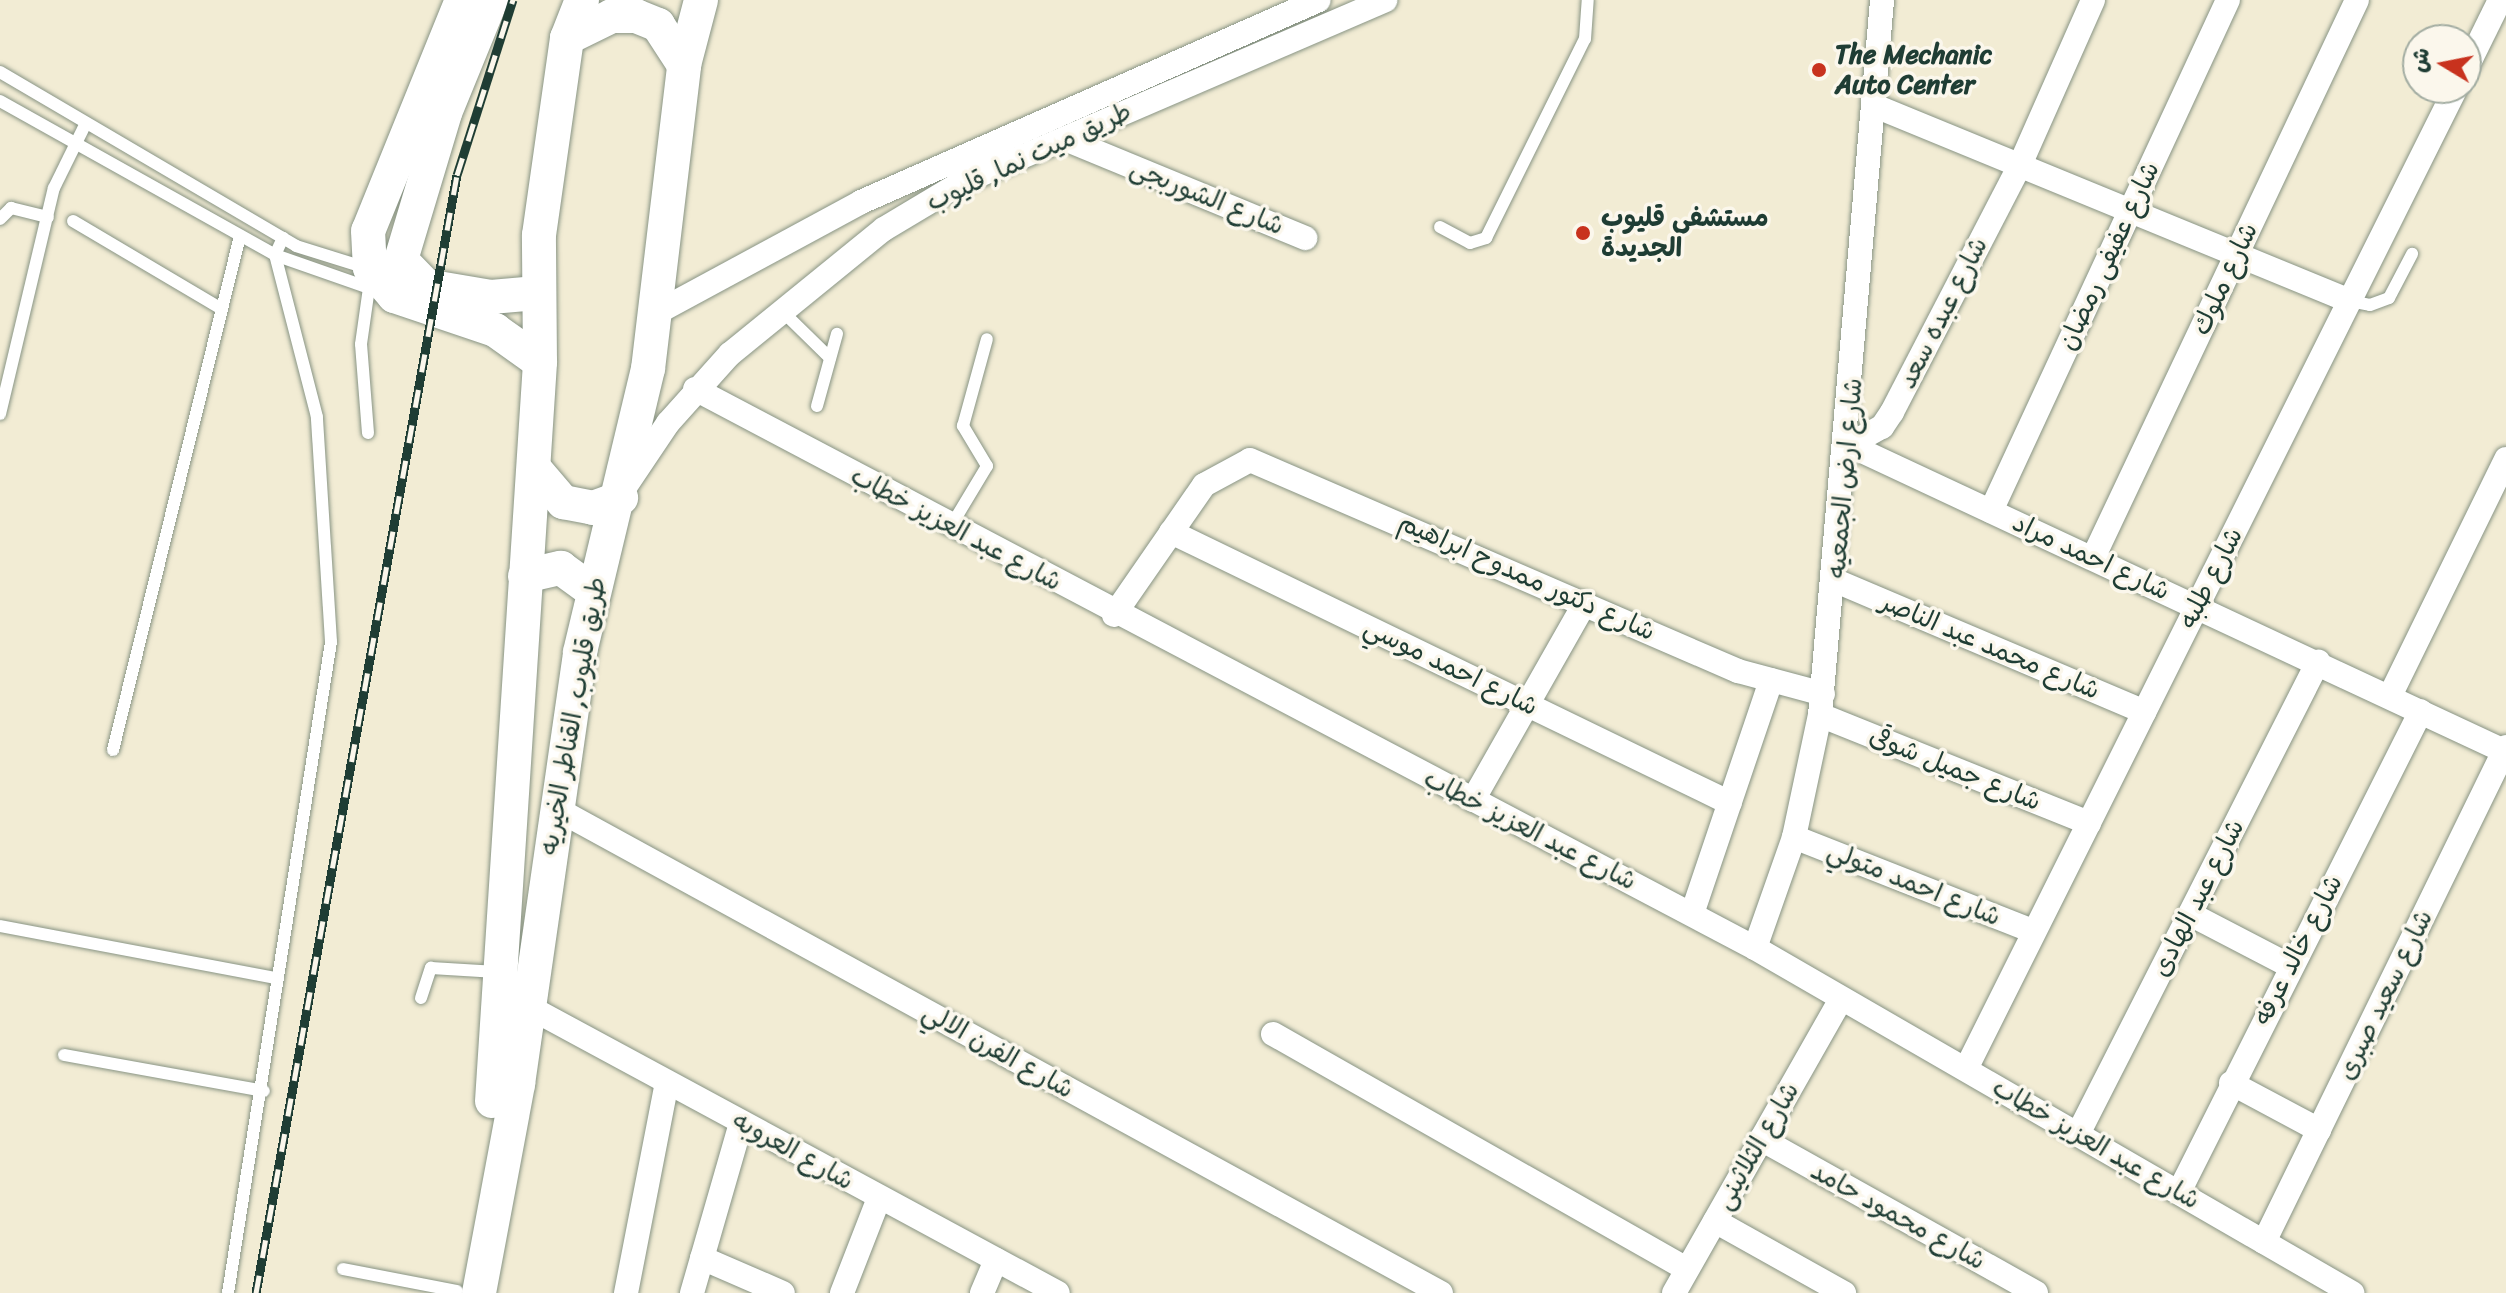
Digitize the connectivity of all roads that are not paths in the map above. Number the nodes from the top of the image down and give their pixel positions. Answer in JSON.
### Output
{"nodes":[{"id":1,"x":462,"y":0,"type":"edge"},
{"id":2,"x":491,"y":0,"type":"edge"},
{"id":3,"x":582,"y":0,"type":"edge"},
{"id":4,"x":701,"y":0,"type":"edge"},
{"id":5,"x":1318,"y":0,"type":"edge"},
{"id":6,"x":1385,"y":0,"type":"edge"},
{"id":7,"x":1588,"y":0,"type":"edge"},
{"id":8,"x":1882,"y":0,"type":"edge"},
{"id":9,"x":2093,"y":0,"type":"edge"},
{"id":10,"x":2228,"y":0,"type":"edge"},
{"id":11,"x":2357,"y":0,"type":"edge"},
{"id":12,"x":2500,"y":0,"type":"edge"},
{"id":13,"x":2482,"y":37,"type":"edge"},
{"id":14,"x":567,"y":38,"type":"junction"},
{"id":15,"x":684,"y":65,"type":"junction"},
{"id":16,"x":0,"y":72,"type":"edge"},
{"id":17,"x":0,"y":101,"type":"edge"},
{"id":18,"x":2448,"y":104,"type":"edge"},
{"id":19,"x":1875,"y":106,"type":"junction"},
{"id":20,"x":86,"y":123,"type":"junction"},
{"id":21,"x":1065,"y":139,"type":"junction"},
{"id":22,"x":72,"y":143,"type":"junction"},
{"id":23,"x":2020,"y":165,"type":"junction"},
{"id":24,"x":2131,"y":210,"type":"junction"},
{"id":25,"x":48,"y":217,"type":"junction"},
{"id":26,"x":0,"y":219,"type":"edge"},
{"id":27,"x":73,"y":221,"type":"dead end"},
{"id":28,"x":1440,"y":227,"type":"dead end"},
{"id":29,"x":240,"y":236,"type":"junction"},
{"id":30,"x":283,"y":238,"type":"junction"},
{"id":31,"x":1305,"y":238,"type":"dead end"},
{"id":32,"x":2237,"y":253,"type":"junction"},
{"id":33,"x":2412,"y":254,"type":"dead end"},
{"id":34,"x":275,"y":255,"type":"junction"},
{"id":35,"x":383,"y":278,"type":"junction"},
{"id":36,"x":537,"y":293,"type":"junction"},
{"id":37,"x":2350,"y":301,"type":"junction"},
{"id":38,"x":222,"y":309,"type":"junction"},
{"id":39,"x":780,"y":309,"type":"junction"},
{"id":40,"x":656,"y":313,"type":"junction"},
{"id":41,"x":837,"y":334,"type":"dead end"},
{"id":42,"x":987,"y":339,"type":"dead end"},
{"id":43,"x":830,"y":358,"type":"junction"},
{"id":44,"x":540,"y":362,"type":"junction"},
{"id":45,"x":695,"y":389,"type":"junction"},
{"id":46,"x":817,"y":406,"type":"dead end"},
{"id":47,"x":0,"y":414,"type":"edge"},
{"id":48,"x":368,"y":433,"type":"dead end"},
{"id":49,"x":1849,"y":445,"type":"junction"},
{"id":50,"x":2506,"y":459,"type":"edge"},
{"id":51,"x":534,"y":468,"type":"junction"},
{"id":52,"x":622,"y":493,"type":"junction"},
{"id":53,"x":1991,"y":511,"type":"junction"},
{"id":54,"x":951,"y":526,"type":"junction"},
{"id":55,"x":1171,"y":532,"type":"junction"},
{"id":56,"x":2093,"y":558,"type":"junction"},
{"id":57,"x":525,"y":576,"type":"junction"},
{"id":58,"x":1836,"y":581,"type":"junction"},
{"id":59,"x":591,"y":590,"type":"junction"},
{"id":60,"x":1585,"y":603,"type":"junction"},
{"id":61,"x":2197,"y":607,"type":"junction"},
{"id":62,"x":1114,"y":615,"type":"junction"},
{"id":63,"x":2318,"y":662,"type":"junction"},
{"id":64,"x":1771,"y":680,"type":"junction"},
{"id":65,"x":2390,"y":696,"type":"junction"},
{"id":66,"x":1822,"y":704,"type":"junction"},
{"id":67,"x":1528,"y":705,"type":"junction"},
{"id":68,"x":2421,"y":711,"type":"junction"},
{"id":69,"x":2144,"y":712,"type":"junction"},
{"id":70,"x":113,"y":750,"type":"dead end"},
{"id":71,"x":2505,"y":750,"type":"edge"},
{"id":72,"x":1473,"y":800,"type":"junction"},
{"id":73,"x":1730,"y":803,"type":"junction"},
{"id":74,"x":555,"y":808,"type":"junction"},
{"id":75,"x":2089,"y":823,"type":"junction"},
{"id":76,"x":1794,"y":837,"type":"junction"},
{"id":77,"x":1692,"y":914,"type":"junction"},
{"id":78,"x":2190,"y":914,"type":"junction"},
{"id":79,"x":0,"y":926,"type":"edge"},
{"id":80,"x":2033,"y":931,"type":"junction"},
{"id":81,"x":1755,"y":948,"type":"junction"},
{"id":82,"x":2290,"y":966,"type":"junction"},
{"id":83,"x":505,"y":973,"type":"junction"},
{"id":84,"x":274,"y":978,"type":"junction"},
{"id":85,"x":421,"y":998,"type":"dead end"},
{"id":86,"x":1841,"y":999,"type":"junction"},
{"id":87,"x":529,"y":1007,"type":"junction"},
{"id":88,"x":1273,"y":1034,"type":"dead end"},
{"id":89,"x":64,"y":1055,"type":"dead end"},
{"id":90,"x":1966,"y":1069,"type":"junction"},
{"id":91,"x":667,"y":1083,"type":"junction"},
{"id":92,"x":2231,"y":1083,"type":"junction"},
{"id":93,"x":264,"y":1091,"type":"junction"},
{"id":94,"x":741,"y":1123,"type":"junction"},
{"id":95,"x":2319,"y":1130,"type":"junction"},
{"id":96,"x":2078,"y":1134,"type":"junction"},
{"id":97,"x":1761,"y":1139,"type":"junction"},
{"id":98,"x":2179,"y":1192,"type":"junction"},
{"id":99,"x":879,"y":1198,"type":"junction"},
{"id":100,"x":1715,"y":1221,"type":"junction"},
{"id":101,"x":2264,"y":1242,"type":"junction"},
{"id":102,"x":702,"y":1258,"type":"junction"},
{"id":103,"x":996,"y":1260,"type":"junction"},
{"id":104,"x":343,"y":1269,"type":"dead end"},
{"id":105,"x":1687,"y":1269,"type":"junction"},
{"id":106,"x":464,"y":1292,"type":"edge"},
{"id":107,"x":228,"y":1293,"type":"edge"},
{"id":108,"x":626,"y":1293,"type":"edge"},
{"id":109,"x":692,"y":1293,"type":"edge"},
{"id":110,"x":783,"y":1293,"type":"edge"},
{"id":111,"x":842,"y":1293,"type":"edge"},
{"id":112,"x":982,"y":1293,"type":"edge"},
{"id":113,"x":1058,"y":1293,"type":"edge"},
{"id":114,"x":1441,"y":1293,"type":"edge"},
{"id":115,"x":1674,"y":1293,"type":"edge"},
{"id":116,"x":1844,"y":1293,"type":"edge"},
{"id":117,"x":2036,"y":1293,"type":"edge"},
{"id":118,"x":2352,"y":1293,"type":"edge"}],
"edges":[{"from":1,"to":35,"type":"main road"},
{"from":2,"to":35,"type":"main road"},
{"from":3,"to":14,"type":"main road","name":"طريق قليوب, القناطر الخيريه"},
{"from":4,"to":15,"type":"main road","name":"طريق قليوب, القناطر الخيريه"},
{"from":5,"to":40,"type":"street","name":"طريق ميت نما, قليوب"},
{"from":6,"to":21,"type":"street","name":"طريق ميت نما, قليوب"},
{"from":7,"to":28,"type":"lane"},
{"from":8,"to":19,"type":"street","name":"شارع ارض الجمعيه"},
{"from":9,"to":23,"type":"street","name":"شارع عبده سعد"},
{"from":10,"to":24,"type":"street","name":"شارع عفيفى رمضان"},
{"from":11,"to":32,"type":"street","name":"شارع ملوك"},
{"from":12,"to":13,"type":"street"},
{"from":14,"to":15,"type":"main road"},
{"from":14,"to":36,"type":"main road","name":"طريق قليوب, القناطر الخيريه"},
{"from":15,"to":40,"type":"main road","name":"طريق قليوب, القناطر الخيريه"},
{"from":16,"to":20,"type":"lane"},
{"from":17,"to":22,"type":"lane"},
{"from":18,"to":37,"type":"street","name":"شارع طلبه"},
{"from":19,"to":23,"type":"street"},
{"from":19,"to":49,"type":"street","name":"شارع ارض الجمعيه"},
{"from":20,"to":22,"type":"lane"},
{"from":20,"to":30,"type":"lane"},
{"from":21,"to":31,"type":"street","name":"شارع الشوربجى"},
{"from":21,"to":39,"type":"street","name":"طريق ميت نما, قليوب"},
{"from":22,"to":25,"type":"lane"},
{"from":22,"to":29,"type":"lane"},
{"from":23,"to":24,"type":"street"},
{"from":23,"to":49,"type":"street","name":"شارع عبده سعد"},
{"from":24,"to":32,"type":"street"},
{"from":24,"to":53,"type":"street","name":"شارع عفيفى رمضان"},
{"from":25,"to":26,"type":"lane"},
{"from":25,"to":47,"type":"lane"},
{"from":27,"to":38,"type":"lane"},
{"from":29,"to":34,"type":"lane"},
{"from":29,"to":38,"type":"lane"},
{"from":30,"to":34,"type":"lane"},
{"from":30,"to":35,"type":"lane"},
{"from":32,"to":37,"type":"street"},
{"from":32,"to":56,"type":"street","name":"شارع ملوك"},
{"from":33,"to":37,"type":"lane"},
{"from":34,"to":35,"type":"lane"},
{"from":34,"to":84,"type":"lane"},
{"from":35,"to":36,"type":"main road"},
{"from":35,"to":44,"type":"main road"},
{"from":35,"to":48,"type":"lane"},
{"from":36,"to":44,"type":"main road","name":"طريق قليوب, القناطر الخيريه"},
{"from":37,"to":61,"type":"street","name":"شارع طلبه"},
{"from":38,"to":70,"type":"lane"},
{"from":39,"to":43,"type":"lane"},
{"from":39,"to":45,"type":"street","name":"طريق ميت نما, قليوب"},
{"from":40,"to":52,"type":"main road","name":"طريق قليوب, القناطر الخيريه"},
{"from":41,"to":43,"type":"lane"},
{"from":42,"to":54,"type":"lane"},
{"from":43,"to":46,"type":"lane"},
{"from":44,"to":51,"type":"main road","name":"طريق قليوب, القناطر الخيريه"},
{"from":45,"to":52,"type":"street","name":"طريق ميت نما, قليوب"},
{"from":45,"to":54,"type":"street","name":"شارع عبد العزيز خطاب"},
{"from":49,"to":53,"type":"street","name":"شارع احمد مراد"},
{"from":49,"to":58,"type":"street","name":"شارع ارض الجمعيه"},
{"from":50,"to":65,"type":"street"},
{"from":51,"to":52,"type":"main road"},
{"from":51,"to":57,"type":"main road","name":"طريق قليوب, القناطر الخيريه"},
{"from":52,"to":59,"type":"main road","name":"طريق قليوب, القناطر الخيريه"},
{"from":53,"to":56,"type":"street","name":"شارع احمد مراد"},
{"from":54,"to":62,"type":"street","name":"شارع عبد العزيز خطاب"},
{"from":55,"to":60,"type":"street","name":"شارع دكتور ممدوح ابراهيم"},
{"from":55,"to":62,"type":"street"},
{"from":55,"to":67,"type":"street","name":"شارع احمد موسي"},
{"from":56,"to":61,"type":"street","name":"شارع احمد مراد"},
{"from":57,"to":59,"type":"main road"},
{"from":57,"to":83,"type":"main road","name":"طريق قليوب, القناطر الخيريه"},
{"from":58,"to":66,"type":"street","name":"شارع ارض الجمعيه"},
{"from":58,"to":69,"type":"street","name":"شارع محمد عبد الناصر"},
{"from":59,"to":74,"type":"main road","name":"طريق قليوب, القناطر الخيريه"},
{"from":60,"to":64,"type":"street","name":"شارع دكتور ممدوح ابراهيم"},
{"from":60,"to":67,"type":"street"},
{"from":61,"to":63,"type":"street","name":"شارع احمد مراد"},
{"from":61,"to":69,"type":"street","name":"شارع طلبه"},
{"from":62,"to":72,"type":"street","name":"شارع عبد العزيز خطاب"},
{"from":63,"to":65,"type":"street","name":"شارع احمد مراد"},
{"from":63,"to":78,"type":"street","name":"شارع عبد الهادى"},
{"from":64,"to":66,"type":"street","name":"شارع دكتور ممدوح ابراهيم"},
{"from":64,"to":73,"type":"street"},
{"from":65,"to":68,"type":"street","name":"شارع احمد مراد"},
{"from":66,"to":75,"type":"street","name":"شارع جميل شوقى"},
{"from":66,"to":76,"type":"street","name":"شارع ارض الجمعيه"},
{"from":67,"to":72,"type":"street"},
{"from":67,"to":73,"type":"street","name":"شارع احمد موسي"},
{"from":68,"to":71,"type":"street","name":"شارع احمد مراد"},
{"from":68,"to":82,"type":"street","name":"شارع خالد عرفه"},
{"from":69,"to":75,"type":"street","name":"شارع طلبه"},
{"from":71,"to":95,"type":"street","name":"شارع سعيد صبرى"},
{"from":72,"to":77,"type":"street","name":"شارع عبد العزيز خطاب"},
{"from":73,"to":77,"type":"street"},
{"from":74,"to":87,"type":"main road","name":"طريق قليوب, القناطر الخيريه"},
{"from":74,"to":114,"type":"street","name":"شارع الفرن الالي"},
{"from":75,"to":80,"type":"street","name":"شارع طلبه"},
{"from":76,"to":80,"type":"street","name":"شارع احمد متولي"},
{"from":76,"to":81,"type":"street","name":"شارع ارض الجمعيه"},
{"from":77,"to":81,"type":"street","name":"شارع عبد العزيز خطاب"},
{"from":78,"to":82,"type":"street"},
{"from":78,"to":96,"type":"street","name":"شارع عبد الهادى"},
{"from":79,"to":84,"type":"lane"},
{"from":80,"to":90,"type":"street","name":"شارع طلبه"},
{"from":81,"to":86,"type":"street","name":"شارع عبد العزيز خطاب"},
{"from":82,"to":92,"type":"street","name":"شارع خالد عرفه"},
{"from":83,"to":85,"type":"lane"},
{"from":83,"to":106,"type":"main road","name":"طريق قليوب, القناطر الخيريه"},
{"from":84,"to":93,"type":"lane"},
{"from":86,"to":90,"type":"street","name":"شارع عبد العزيز خطاب"},
{"from":86,"to":97,"type":"street","name":"شارع الثلاثينى"},
{"from":87,"to":91,"type":"street","name":"شارع العروبه"},
{"from":87,"to":106,"type":"main road","name":"طريق قليوب, القناطر الخيريه"},
{"from":88,"to":105,"type":"street"},
{"from":89,"to":93,"type":"lane"},
{"from":90,"to":96,"type":"street","name":"شارع عبد العزيز خطاب"},
{"from":91,"to":94,"type":"street","name":"شارع العروبه"},
{"from":91,"to":108,"type":"street"},
{"from":92,"to":95,"type":"street"},
{"from":92,"to":98,"type":"street","name":"شارع خالد عرفه"},
{"from":93,"to":107,"type":"lane"},
{"from":94,"to":99,"type":"street","name":"شارع العروبه"},
{"from":94,"to":102,"type":"street"},
{"from":95,"to":101,"type":"street","name":"شارع سعيد صبرى"},
{"from":96,"to":98,"type":"street","name":"شارع عبد العزيز خطاب"},
{"from":97,"to":100,"type":"street","name":"شارع الثلاثينى"},
{"from":97,"to":117,"type":"street","name":"شارع محمود حامد"},
{"from":98,"to":101,"type":"street","name":"شارع عبد العزيز خطاب"},
{"from":99,"to":103,"type":"street","name":"شارع العروبه"},
{"from":99,"to":111,"type":"street"},
{"from":100,"to":105,"type":"street","name":"شارع الثلاثينى"},
{"from":100,"to":116,"type":"street"},
{"from":101,"to":118,"type":"street","name":"شارع عبد العزيز خطاب"},
{"from":102,"to":109,"type":"street"},
{"from":102,"to":110,"type":"street"},
{"from":103,"to":112,"type":"street"},
{"from":103,"to":113,"type":"street","name":"شارع العروبه"},
{"from":104,"to":106,"type":"lane"},
{"from":105,"to":115,"type":"street","name":"شارع الثلاثينى"}]}
